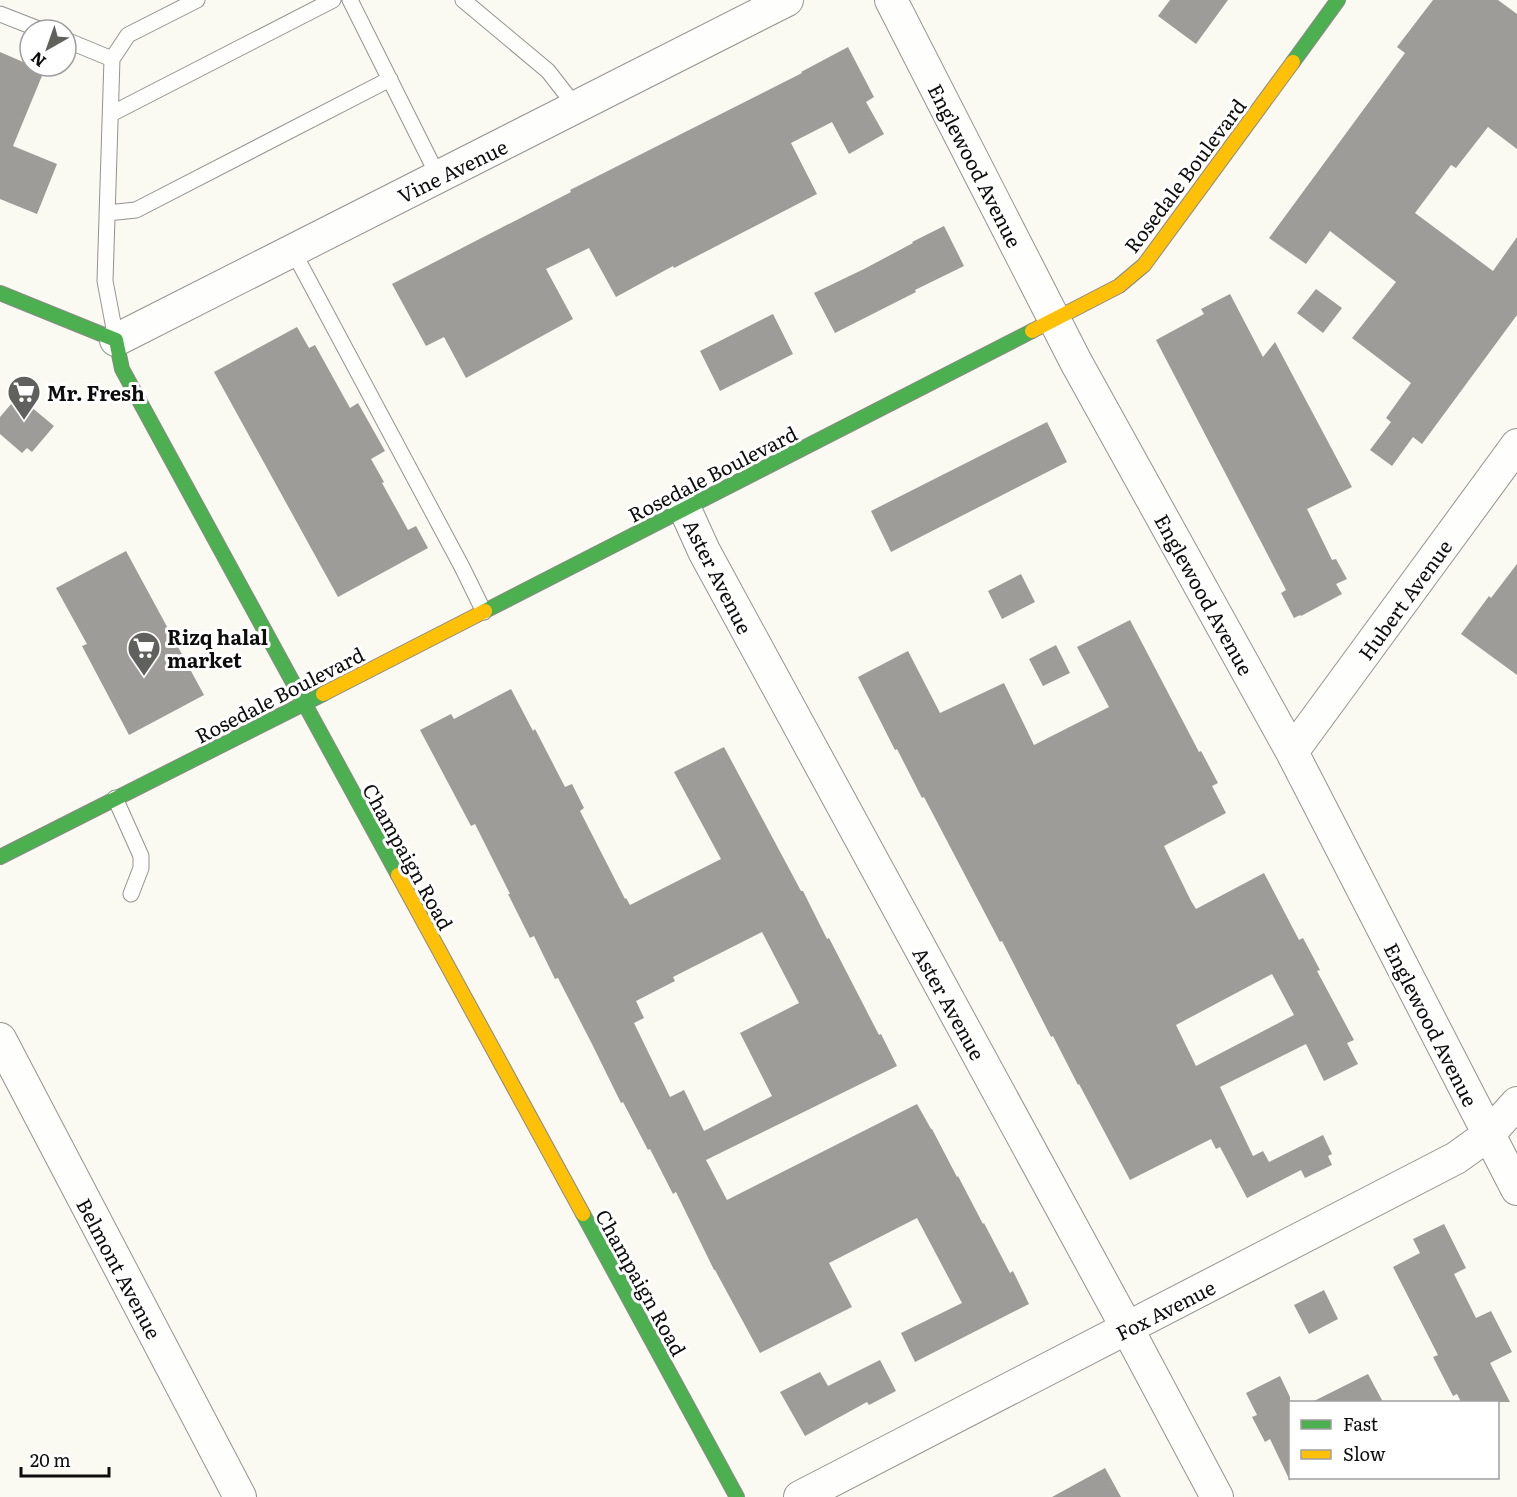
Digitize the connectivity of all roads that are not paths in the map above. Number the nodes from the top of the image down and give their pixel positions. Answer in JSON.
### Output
{"nodes":[{"id":1,"x":197,"y":0,"type":"edge"},
{"id":2,"x":333,"y":0,"type":"edge"},
{"id":3,"x":350,"y":0,"type":"edge"},
{"id":4,"x":463,"y":0,"type":"edge"},
{"id":5,"x":787,"y":0,"type":"edge"},
{"id":6,"x":891,"y":0,"type":"edge"},
{"id":7,"x":1338,"y":0,"type":"edge"},
{"id":8,"x":0,"y":14,"type":"edge"},
{"id":9,"x":18,"y":21,"type":"edge"},
{"id":10,"x":78,"y":45,"type":"edge"},
{"id":11,"x":112,"y":59,"type":"junction"},
{"id":12,"x":390,"y":79,"type":"junction"},
{"id":13,"x":576,"y":107,"type":"junction"},
{"id":14,"x":111,"y":114,"type":"junction"},
{"id":15,"x":438,"y":176,"type":"junction"},
{"id":16,"x":107,"y":213,"type":"junction"},
{"id":17,"x":293,"y":251,"type":"junction"},
{"id":18,"x":0,"y":293,"type":"edge"},
{"id":19,"x":1056,"y":319,"type":"junction"},
{"id":20,"x":116,"y":340,"type":"junction"},
{"id":21,"x":1517,"y":445,"type":"edge"},
{"id":22,"x":685,"y":509,"type":"junction"},
{"id":23,"x":484,"y":612,"type":"junction"},
{"id":24,"x":303,"y":702,"type":"junction"},
{"id":25,"x":1292,"y":752,"type":"junction"},
{"id":26,"x":115,"y":798,"type":"junction"},
{"id":27,"x":0,"y":857,"type":"edge"},
{"id":28,"x":131,"y":894,"type":"dead end"},
{"id":29,"x":0,"y":1039,"type":"edge"},
{"id":30,"x":1517,"y":1103,"type":"edge"},
{"id":31,"x":1488,"y":1135,"type":"junction"},
{"id":32,"x":1517,"y":1189,"type":"edge"},
{"id":33,"x":1127,"y":1328,"type":"junction"},
{"id":34,"x":240,"y":1497,"type":"edge"},
{"id":35,"x":737,"y":1497,"type":"edge"},
{"id":36,"x":800,"y":1497,"type":"edge"},
{"id":37,"x":1217,"y":1497,"type":"edge"}],
"edges":[{"from":1,"to":11,"type":"lane"},
{"from":2,"to":14,"type":"lane"},
{"from":3,"to":12,"type":"lane"},
{"from":4,"to":13,"type":"lane"},
{"from":5,"to":13,"type":"street","name":"Vine Avenue"},
{"from":6,"to":19,"type":"street","name":"Englewood Avenue"},
{"from":7,"to":19,"type":"street","name":"Rosedale Boulevard"},
{"from":8,"to":9,"type":"lane"},
{"from":10,"to":11,"type":"lane"},
{"from":11,"to":14,"type":"lane"},
{"from":12,"to":15,"type":"lane"},
{"from":12,"to":16,"type":"lane"},
{"from":13,"to":15,"type":"street","name":"Vine Avenue"},
{"from":14,"to":16,"type":"lane"},
{"from":15,"to":17,"type":"street","name":"Vine Avenue"},
{"from":16,"to":20,"type":"lane"},
{"from":17,"to":20,"type":"street","name":"Vine Avenue"},
{"from":17,"to":23,"type":"lane"},
{"from":18,"to":20,"type":"street"},
{"from":19,"to":22,"type":"street","name":"Rosedale Boulevard"},
{"from":19,"to":25,"type":"street","name":"Englewood Avenue"},
{"from":20,"to":24,"type":"street","name":"Champaign Road"},
{"from":21,"to":25,"type":"street","name":"Hubert Avenue"},
{"from":22,"to":23,"type":"street","name":"Rosedale Boulevard"},
{"from":22,"to":33,"type":"street","name":"Aster Avenue"},
{"from":23,"to":24,"type":"street","name":"Rosedale Boulevard"},
{"from":24,"to":26,"type":"street","name":"Rosedale Boulevard"},
{"from":24,"to":35,"type":"street","name":"Champaign Road"},
{"from":25,"to":31,"type":"street","name":"Englewood Avenue"},
{"from":26,"to":27,"type":"street","name":"Rosedale Boulevard"},
{"from":26,"to":28,"type":"lane"},
{"from":29,"to":34,"type":"street","name":"Belmont Avenue"},
{"from":30,"to":31,"type":"street","name":"Fox Avenue"},
{"from":31,"to":32,"type":"street","name":"Englewood Avenue"},
{"from":31,"to":33,"type":"street","name":"Fox Avenue"},
{"from":33,"to":36,"type":"street","name":"Fox Avenue"},
{"from":33,"to":37,"type":"street","name":"Aster Avenue"}]}
